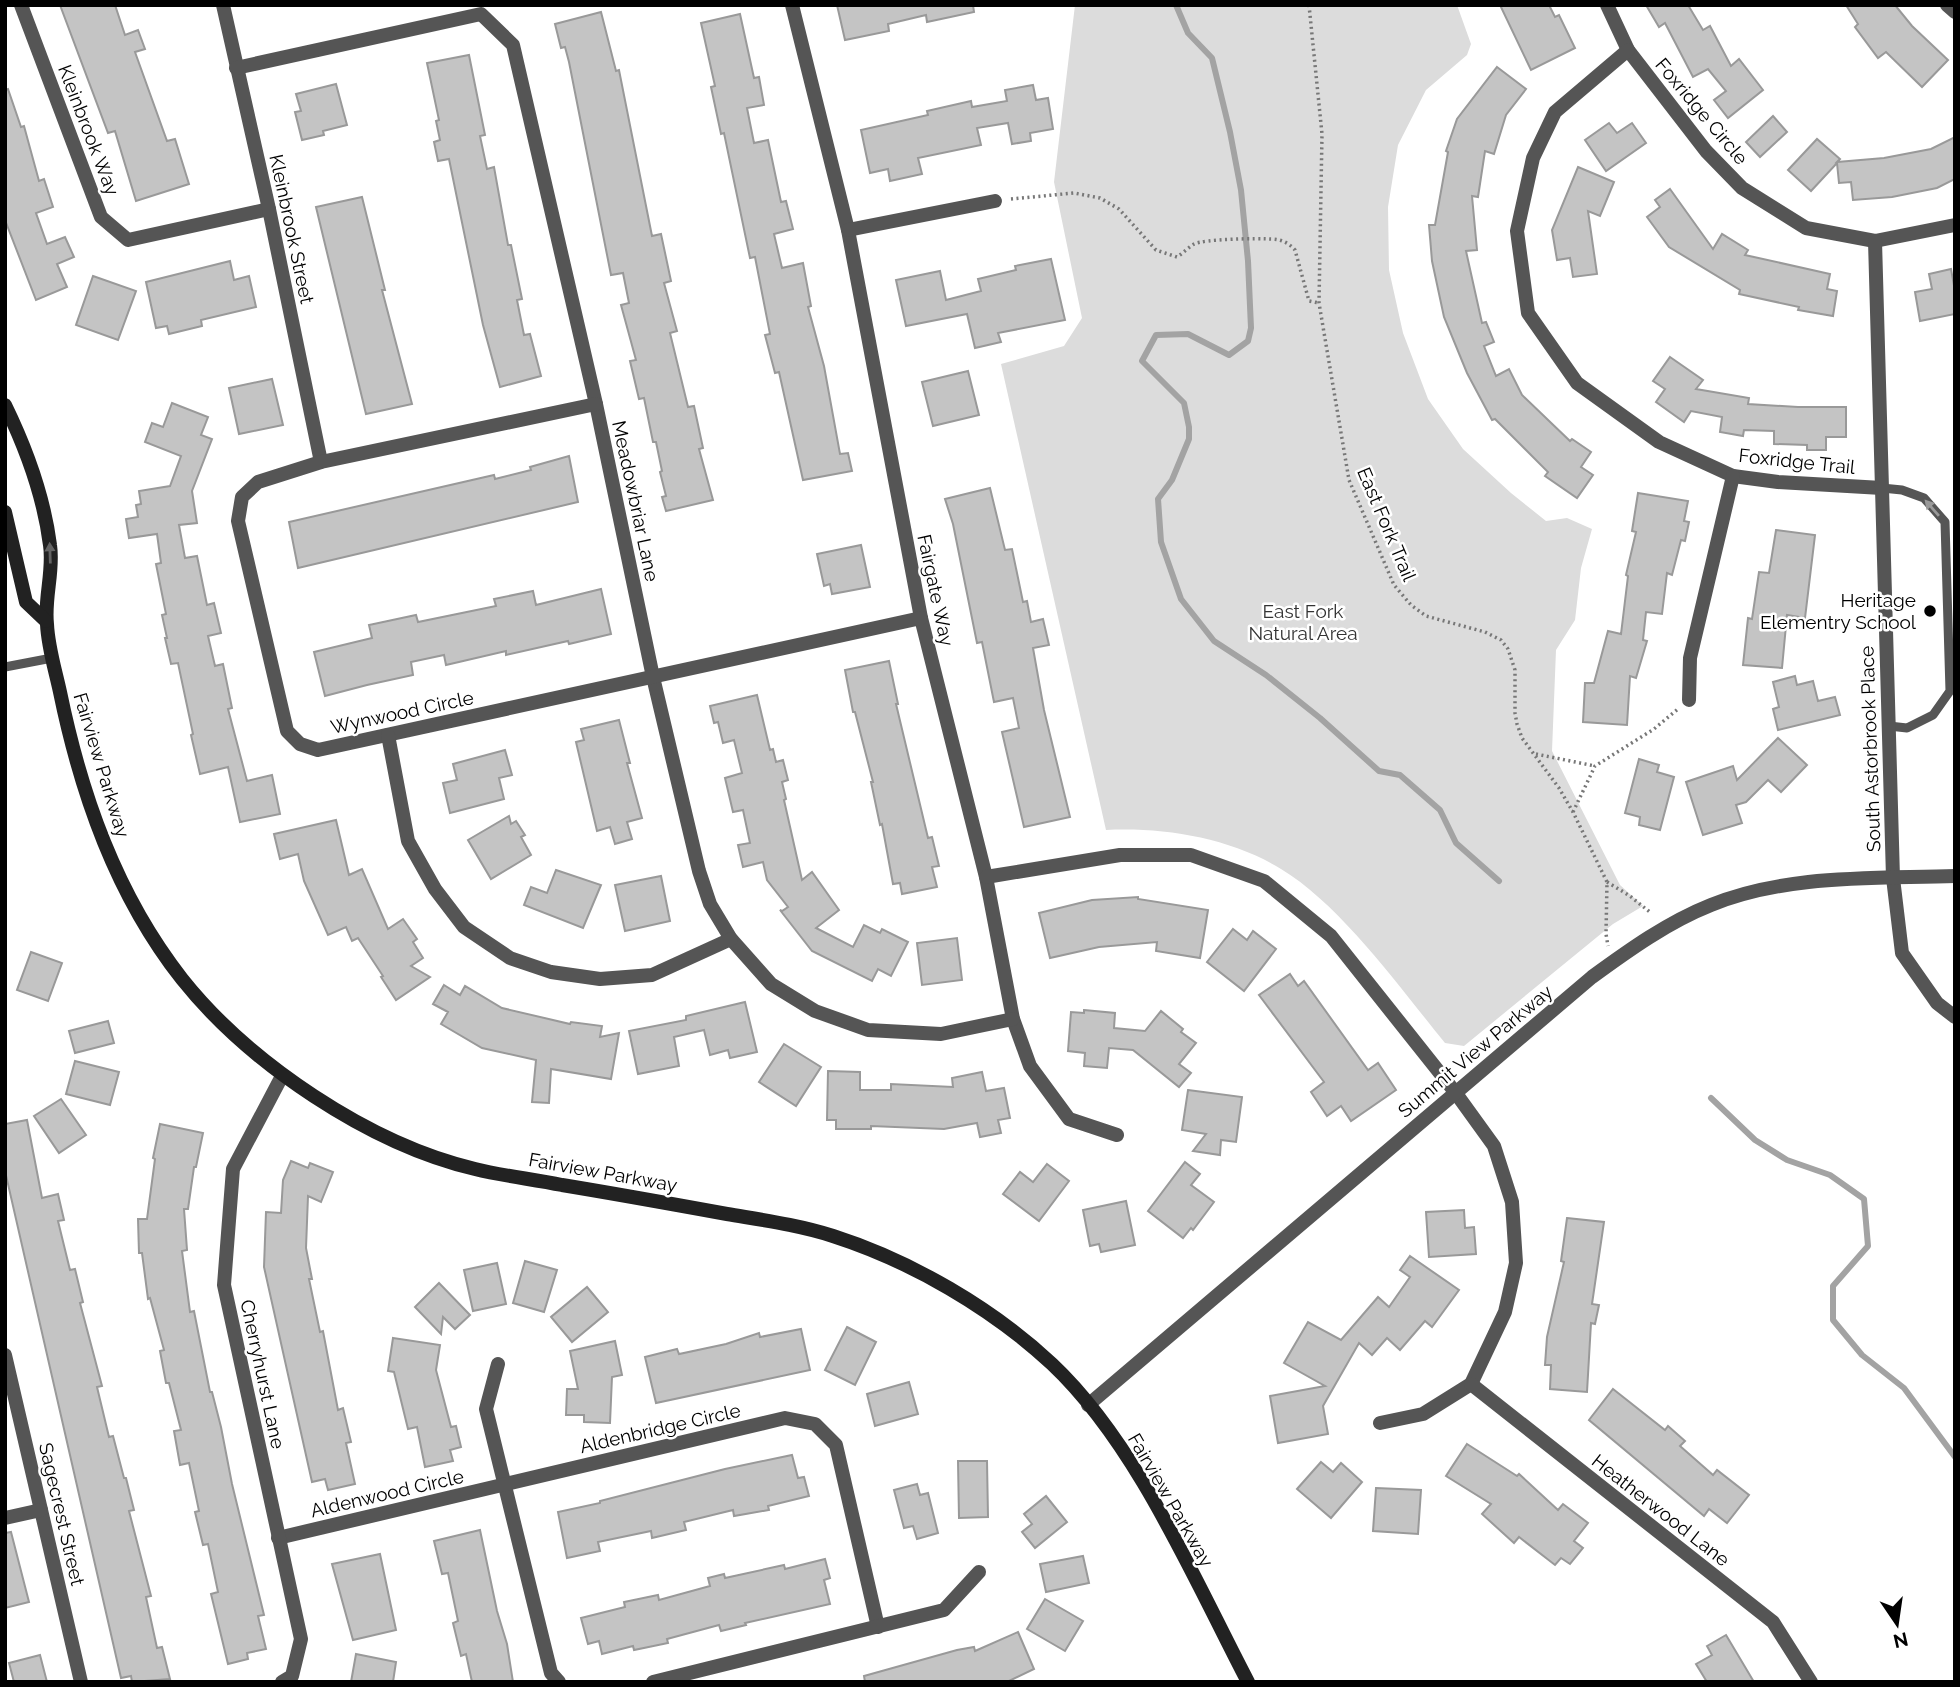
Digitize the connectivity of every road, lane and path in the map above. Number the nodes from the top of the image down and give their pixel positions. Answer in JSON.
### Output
{"nodes":[{"id":1,"x":21,"y":5,"type":"edge"},
{"id":2,"x":223,"y":5,"type":"edge"},
{"id":3,"x":792,"y":5,"type":"edge"},
{"id":4,"x":1309,"y":5,"type":"edge"},
{"id":5,"x":1607,"y":5,"type":"edge"},
{"id":6,"x":1947,"y":5,"type":"edge"},
{"id":7,"x":1955,"y":12,"type":"edge"},
{"id":8,"x":1628,"y":50,"type":"junction"},
{"id":9,"x":236,"y":68,"type":"junction"},
{"id":10,"x":995,"y":201,"type":"joint"},
{"id":11,"x":269,"y":209,"type":"junction"},
{"id":12,"x":1955,"y":225,"type":"edge"},
{"id":13,"x":848,"y":230,"type":"junction"},
{"id":14,"x":1875,"y":241,"type":"junction"},
{"id":15,"x":1319,"y":303,"type":"junction"},
{"id":16,"x":596,"y":404,"type":"junction"},
{"id":17,"x":5,"y":405,"type":"edge"},
{"id":18,"x":321,"y":462,"type":"junction"},
{"id":19,"x":1733,"y":476,"type":"junction"},
{"id":20,"x":1882,"y":488,"type":"junction"},
{"id":21,"x":5,"y":512,"type":"edge"},
{"id":22,"x":921,"y":618,"type":"junction"},
{"id":23,"x":46,"y":621,"type":"junction"},
{"id":24,"x":52,"y":658,"type":"junction"},
{"id":25,"x":5,"y":667,"type":"edge"},
{"id":26,"x":653,"y":677,"type":"junction"},
{"id":27,"x":1689,"y":700,"type":"joint"},
{"id":28,"x":1889,"y":726,"type":"junction"},
{"id":29,"x":388,"y":735,"type":"junction"},
{"id":30,"x":1534,"y":754,"type":"junction"},
{"id":31,"x":1595,"y":766,"type":"junction"},
{"id":32,"x":1573,"y":812,"type":"junction"},
{"id":33,"x":1955,"y":876,"type":"edge"},
{"id":34,"x":986,"y":877,"type":"junction"},
{"id":35,"x":1893,"y":878,"type":"junction"},
{"id":36,"x":1607,"y":882,"type":"junction"},
{"id":37,"x":1651,"y":913,"type":"dead end"},
{"id":38,"x":731,"y":939,"type":"junction"},
{"id":39,"x":1618,"y":958,"type":"junction"},
{"id":40,"x":1955,"y":1017,"type":"edge"},
{"id":41,"x":1013,"y":1019,"type":"junction"},
{"id":42,"x":282,"y":1076,"type":"junction"},
{"id":43,"x":1455,"y":1092,"type":"junction"},
{"id":44,"x":1117,"y":1135,"type":"dead end"},
{"id":45,"x":5,"y":1355,"type":"edge"},
{"id":46,"x":498,"y":1364,"type":"dead end"},
{"id":47,"x":1471,"y":1384,"type":"junction"},
{"id":48,"x":1088,"y":1405,"type":"junction"},
{"id":49,"x":1380,"y":1423,"type":"dead end"},
{"id":50,"x":505,"y":1485,"type":"junction"},
{"id":51,"x":41,"y":1510,"type":"junction"},
{"id":52,"x":5,"y":1518,"type":"edge"},
{"id":53,"x":278,"y":1538,"type":"junction"},
{"id":54,"x":979,"y":1572,"type":"dead end"},
{"id":55,"x":878,"y":1627,"type":"junction"},
{"id":56,"x":81,"y":1682,"type":"edge"},
{"id":57,"x":282,"y":1682,"type":"edge"},
{"id":58,"x":559,"y":1682,"type":"edge"},
{"id":59,"x":653,"y":1682,"type":"edge"},
{"id":60,"x":1248,"y":1682,"type":"edge"},
{"id":61,"x":1811,"y":1682,"type":"edge"}],
"edges":[{"from":1,"to":11,"type":"street","name":"Kleinbrook Way"},
{"from":2,"to":9,"type":"street","name":"Kleinbrook Street"},
{"from":3,"to":13,"type":"street","name":"Fairgate Way"},
{"from":4,"to":15,"type":"path","name":"East Fork Trail"},
{"from":5,"to":8,"type":"street","name":"Foxridge Circle"},
{"from":6,"to":7,"type":"street"},
{"from":8,"to":14,"type":"street","name":"Foxridge Circle"},
{"from":8,"to":19,"type":"street","name":"Foxridge Trail"},
{"from":9,"to":11,"type":"street","name":"Kleinbrook Street"},
{"from":9,"to":16,"type":"street","name":"Meadowbriar Lane"},
{"from":10,"to":13,"type":"street"},
{"from":10,"to":15,"type":"path"},
{"from":11,"to":18,"type":"street","name":"Kleinbrook Street"},
{"from":12,"to":14,"type":"street","name":"Foxridge Circle"},
{"from":13,"to":22,"type":"street","name":"Fairgate Way"},
{"from":14,"to":20,"type":"street","name":"South Astorbrook Place"},
{"from":15,"to":30,"type":"path","name":"East Fork Trail"},
{"from":16,"to":18,"type":"street","name":"Wynwood Circle"},
{"from":16,"to":26,"type":"street","name":"Meadowbriar Lane"},
{"from":23,"to":17,"type":"main road","name":"Fairview Parkway","one_way":true},
{"from":18,"to":29,"type":"street","name":"Wynwood Circle"},
{"from":19,"to":20,"type":"street","name":"Foxridge Trail"},
{"from":19,"to":27,"type":"street"},
{"from":20,"to":28,"type":"street","name":"South Astorbrook Place"},
{"from":28,"to":20,"type":"lane","one_way":true},
{"from":21,"to":23,"type":"main road"},
{"from":22,"to":26,"type":"street","name":"Wynwood Circle"},
{"from":22,"to":34,"type":"street","name":"Fairgate Way"},
{"from":23,"to":24,"type":"main road","name":"Fairview Parkway"},
{"from":24,"to":25,"type":"lane"},
{"from":24,"to":42,"type":"main road","name":"Fairview Parkway"},
{"from":26,"to":29,"type":"street","name":"Wynwood Circle"},
{"from":26,"to":38,"type":"street","name":"Meadowbriar Lane"},
{"from":27,"to":31,"type":"path"},
{"from":28,"to":35,"type":"street","name":"South Astorbrook Place"},
{"from":29,"to":38,"type":"street"},
{"from":30,"to":31,"type":"path"},
{"from":30,"to":32,"type":"path","name":"East Fork Trail"},
{"from":31,"to":32,"type":"path"},
{"from":32,"to":36,"type":"path","name":"East Fork Trail"},
{"from":33,"to":35,"type":"street","name":"Summit View Parkway"},
{"from":34,"to":41,"type":"street","name":"Fairgate Way"},
{"from":34,"to":43,"type":"street"},
{"from":35,"to":39,"type":"street","name":"Summit View Parkway"},
{"from":35,"to":40,"type":"street","name":"South Astorbrook Place"},
{"from":36,"to":37,"type":"path"},
{"from":36,"to":39,"type":"path","name":"East Fork Trail"},
{"from":38,"to":41,"type":"street","name":"Meadowbriar Lane"},
{"from":39,"to":43,"type":"street","name":"Summit View Parkway"},
{"from":41,"to":44,"type":"street","name":"Fairgate Way"},
{"from":42,"to":48,"type":"main road","name":"Fairview Parkway"},
{"from":42,"to":53,"type":"street","name":"Cherryhurst Lane"},
{"from":43,"to":47,"type":"street"},
{"from":43,"to":48,"type":"street","name":"Summit View Parkway"},
{"from":45,"to":51,"type":"street","name":"Sagecrest Street"},
{"from":46,"to":50,"type":"street"},
{"from":47,"to":49,"type":"street"},
{"from":47,"to":61,"type":"street","name":"Heatherwood Lane"},
{"from":48,"to":60,"type":"main road","name":"Fairview Parkway"},
{"from":50,"to":53,"type":"street","name":"Aldenwood Circle"},
{"from":50,"to":55,"type":"street","name":"Aldenbridge Circle"},
{"from":50,"to":58,"type":"street"},
{"from":51,"to":52,"type":"street"},
{"from":51,"to":56,"type":"street","name":"Sagecrest Street"},
{"from":53,"to":57,"type":"street","name":"Cherryhurst Lane"},
{"from":54,"to":55,"type":"street"},
{"from":55,"to":59,"type":"street"}]}
